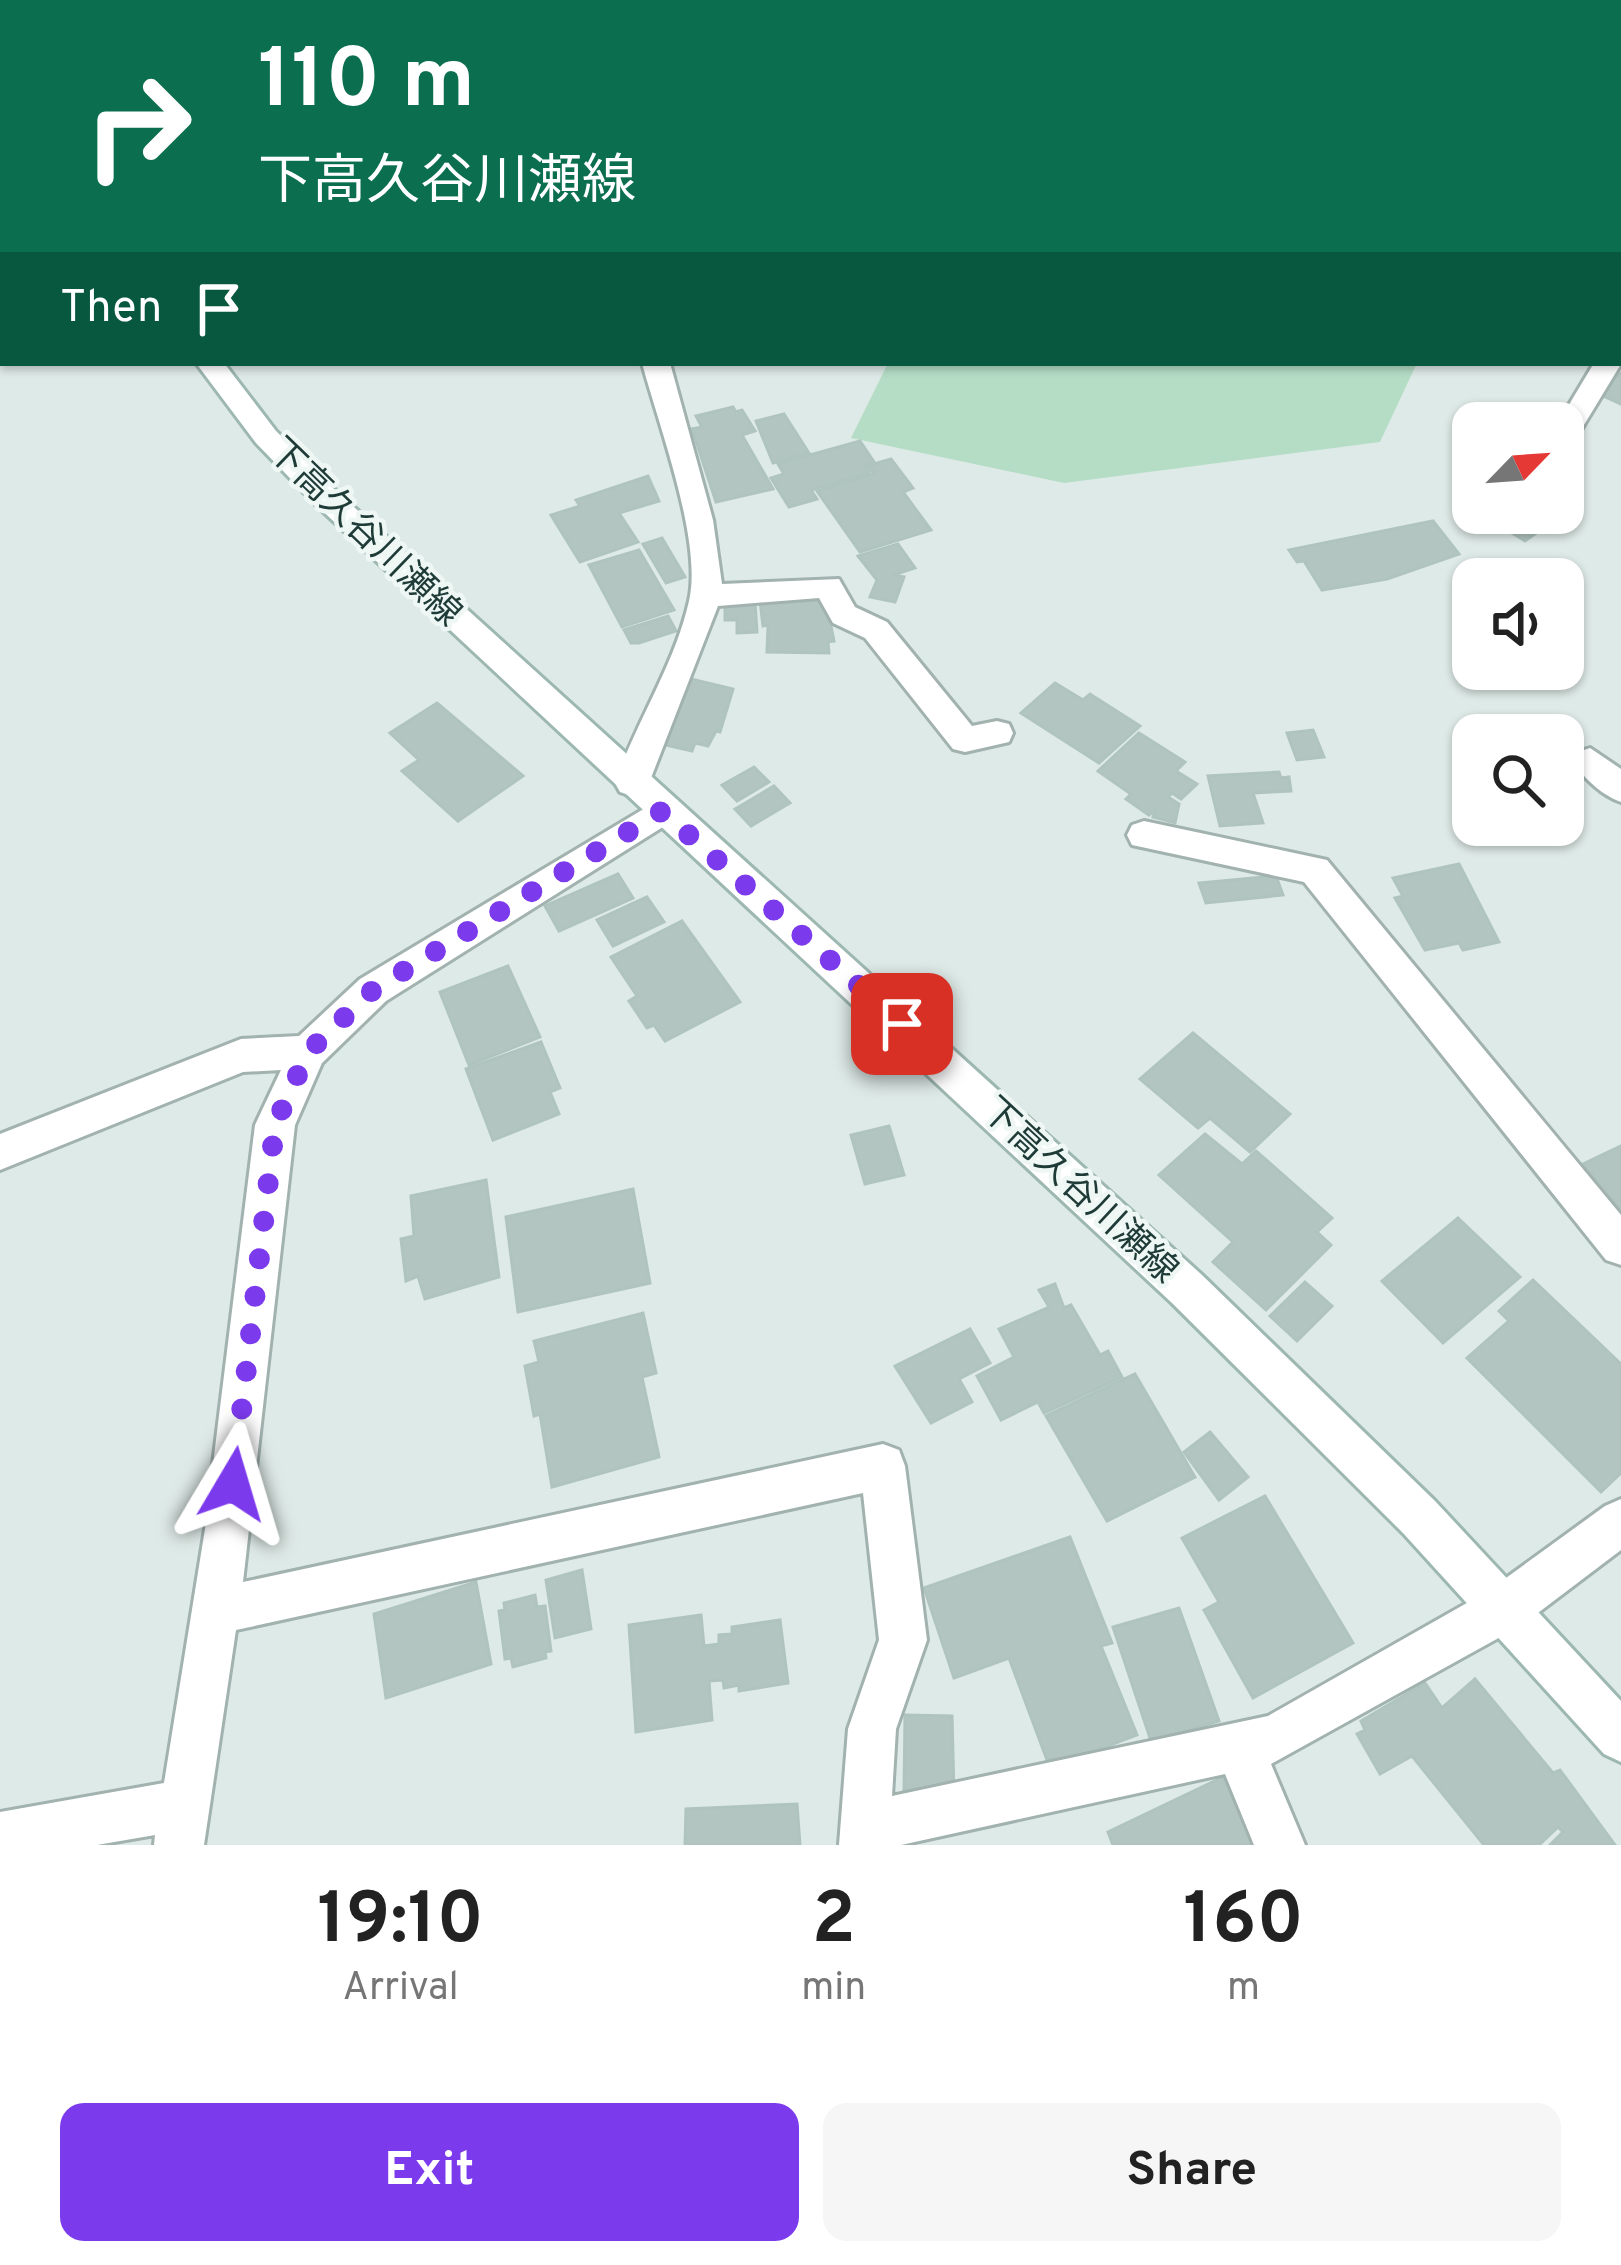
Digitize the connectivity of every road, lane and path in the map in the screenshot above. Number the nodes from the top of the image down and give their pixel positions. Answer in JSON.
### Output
{"nodes":[{"id":1,"x":212,"y":366,"type":"edge"},
{"id":2,"x":657,"y":366,"type":"edge"},
{"id":3,"x":1606,"y":366,"type":"edge"},
{"id":4,"x":1584,"y":402,"type":"edge"},
{"id":5,"x":707,"y":596,"type":"junction"},
{"id":6,"x":997,"y":734,"type":"dead end"},
{"id":7,"x":1590,"y":761,"type":"dead end"},
{"id":8,"x":1621,"y":789,"type":"edge"},
{"id":9,"x":647,"y":797,"type":"junction"},
{"id":10,"x":1144,"y":835,"type":"dead end"},
{"id":11,"x":308,"y":1052,"type":"junction"},
{"id":12,"x":0,"y":1152,"type":"edge"},
{"id":13,"x":1621,"y":1246,"type":"edge"},
{"id":14,"x":1621,"y":1522,"type":"edge"},
{"id":15,"x":1505,"y":1609,"type":"junction"},
{"id":16,"x":216,"y":1611,"type":"junction"},
{"id":17,"x":1621,"y":1737,"type":"edge"},
{"id":18,"x":1238,"y":1748,"type":"junction"},
{"id":19,"x":183,"y":1824,"type":"edge"},
{"id":20,"x":864,"y":1836,"type":"edge"},
{"id":21,"x":0,"y":1837,"type":"edge"},
{"id":22,"x":1280,"y":1845,"type":"edge"}],
"edges":[{"from":1,"to":9,"type":"street","name":"下高久谷川瀬線"},
{"from":2,"to":5,"type":"street"},
{"from":3,"to":4,"type":"street"},
{"from":5,"to":6,"type":"street"},
{"from":5,"to":9,"type":"street"},
{"from":7,"to":8,"type":"street"},
{"from":9,"to":11,"type":"street"},
{"from":9,"to":15,"type":"street","name":"下高久谷川瀬線"},
{"from":10,"to":13,"type":"street"},
{"from":11,"to":12,"type":"street"},
{"from":11,"to":16,"type":"street"},
{"from":14,"to":15,"type":"street"},
{"from":15,"to":17,"type":"street","name":"下高久谷川瀬線"},
{"from":15,"to":18,"type":"street"},
{"from":16,"to":19,"type":"street"},
{"from":16,"to":20,"type":"street"},
{"from":18,"to":20,"type":"street"},
{"from":18,"to":22,"type":"street"},
{"from":19,"to":21,"type":"street"}]}
